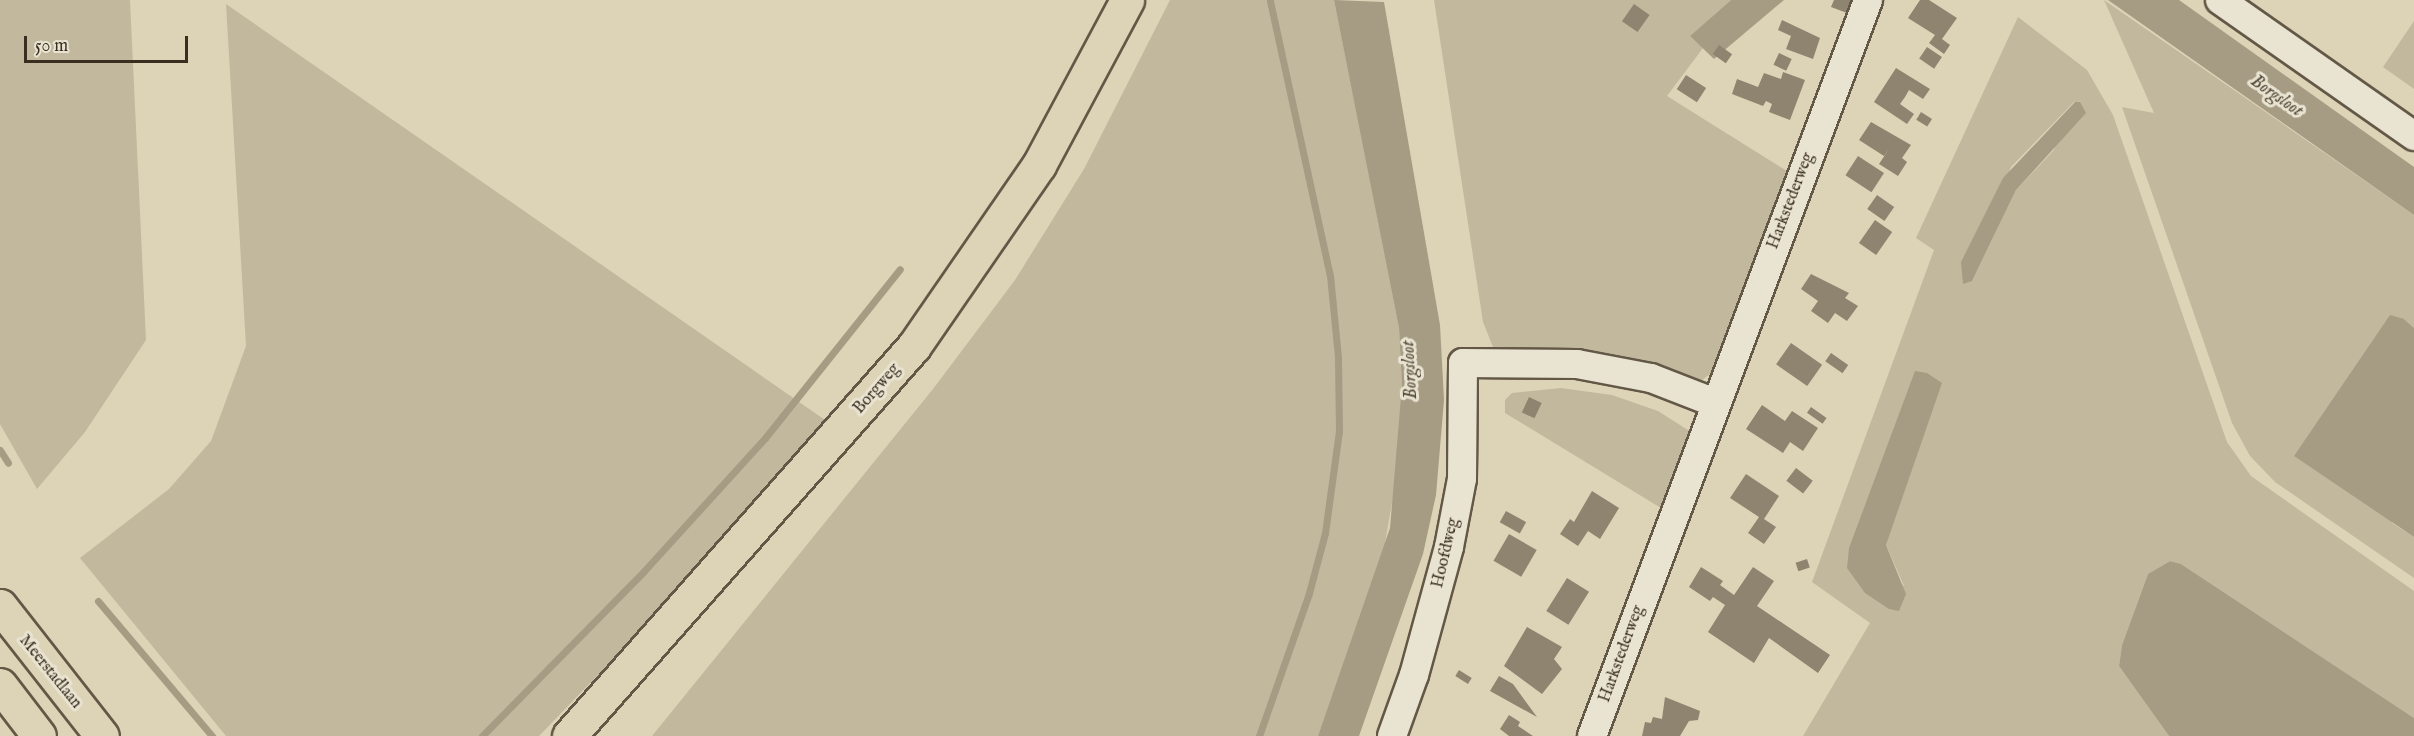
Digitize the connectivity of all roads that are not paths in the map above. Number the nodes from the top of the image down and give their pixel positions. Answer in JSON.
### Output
{"nodes":[{"id":1,"x":1127,"y":0,"type":"edge"},
{"id":2,"x":1868,"y":0,"type":"edge"},
{"id":3,"x":2220,"y":0,"type":"edge"},
{"id":4,"x":2414,"y":136,"type":"edge"},
{"id":5,"x":1715,"y":402,"type":"junction"},
{"id":6,"x":0,"y":606,"type":"edge"},
{"id":7,"x":0,"y":685,"type":"edge"},
{"id":8,"x":39,"y":736,"type":"edge"},
{"id":9,"x":102,"y":736,"type":"edge"},
{"id":10,"x":569,"y":736,"type":"edge"},
{"id":11,"x":1392,"y":736,"type":"edge"},
{"id":12,"x":1592,"y":736,"type":"edge"}],
"edges":[{"from":1,"to":10,"type":"main road","name":"Borgweg"},
{"from":2,"to":5,"type":"street","name":"Harkstederweg"},
{"from":3,"to":4,"type":"street"},
{"from":5,"to":11,"type":"street","name":"Hoofdweg"},
{"from":5,"to":12,"type":"street","name":"Harkstederweg"},
{"from":6,"to":9,"type":"main road","name":"Meerstadlaan"},
{"from":7,"to":8,"type":"main road"}]}
